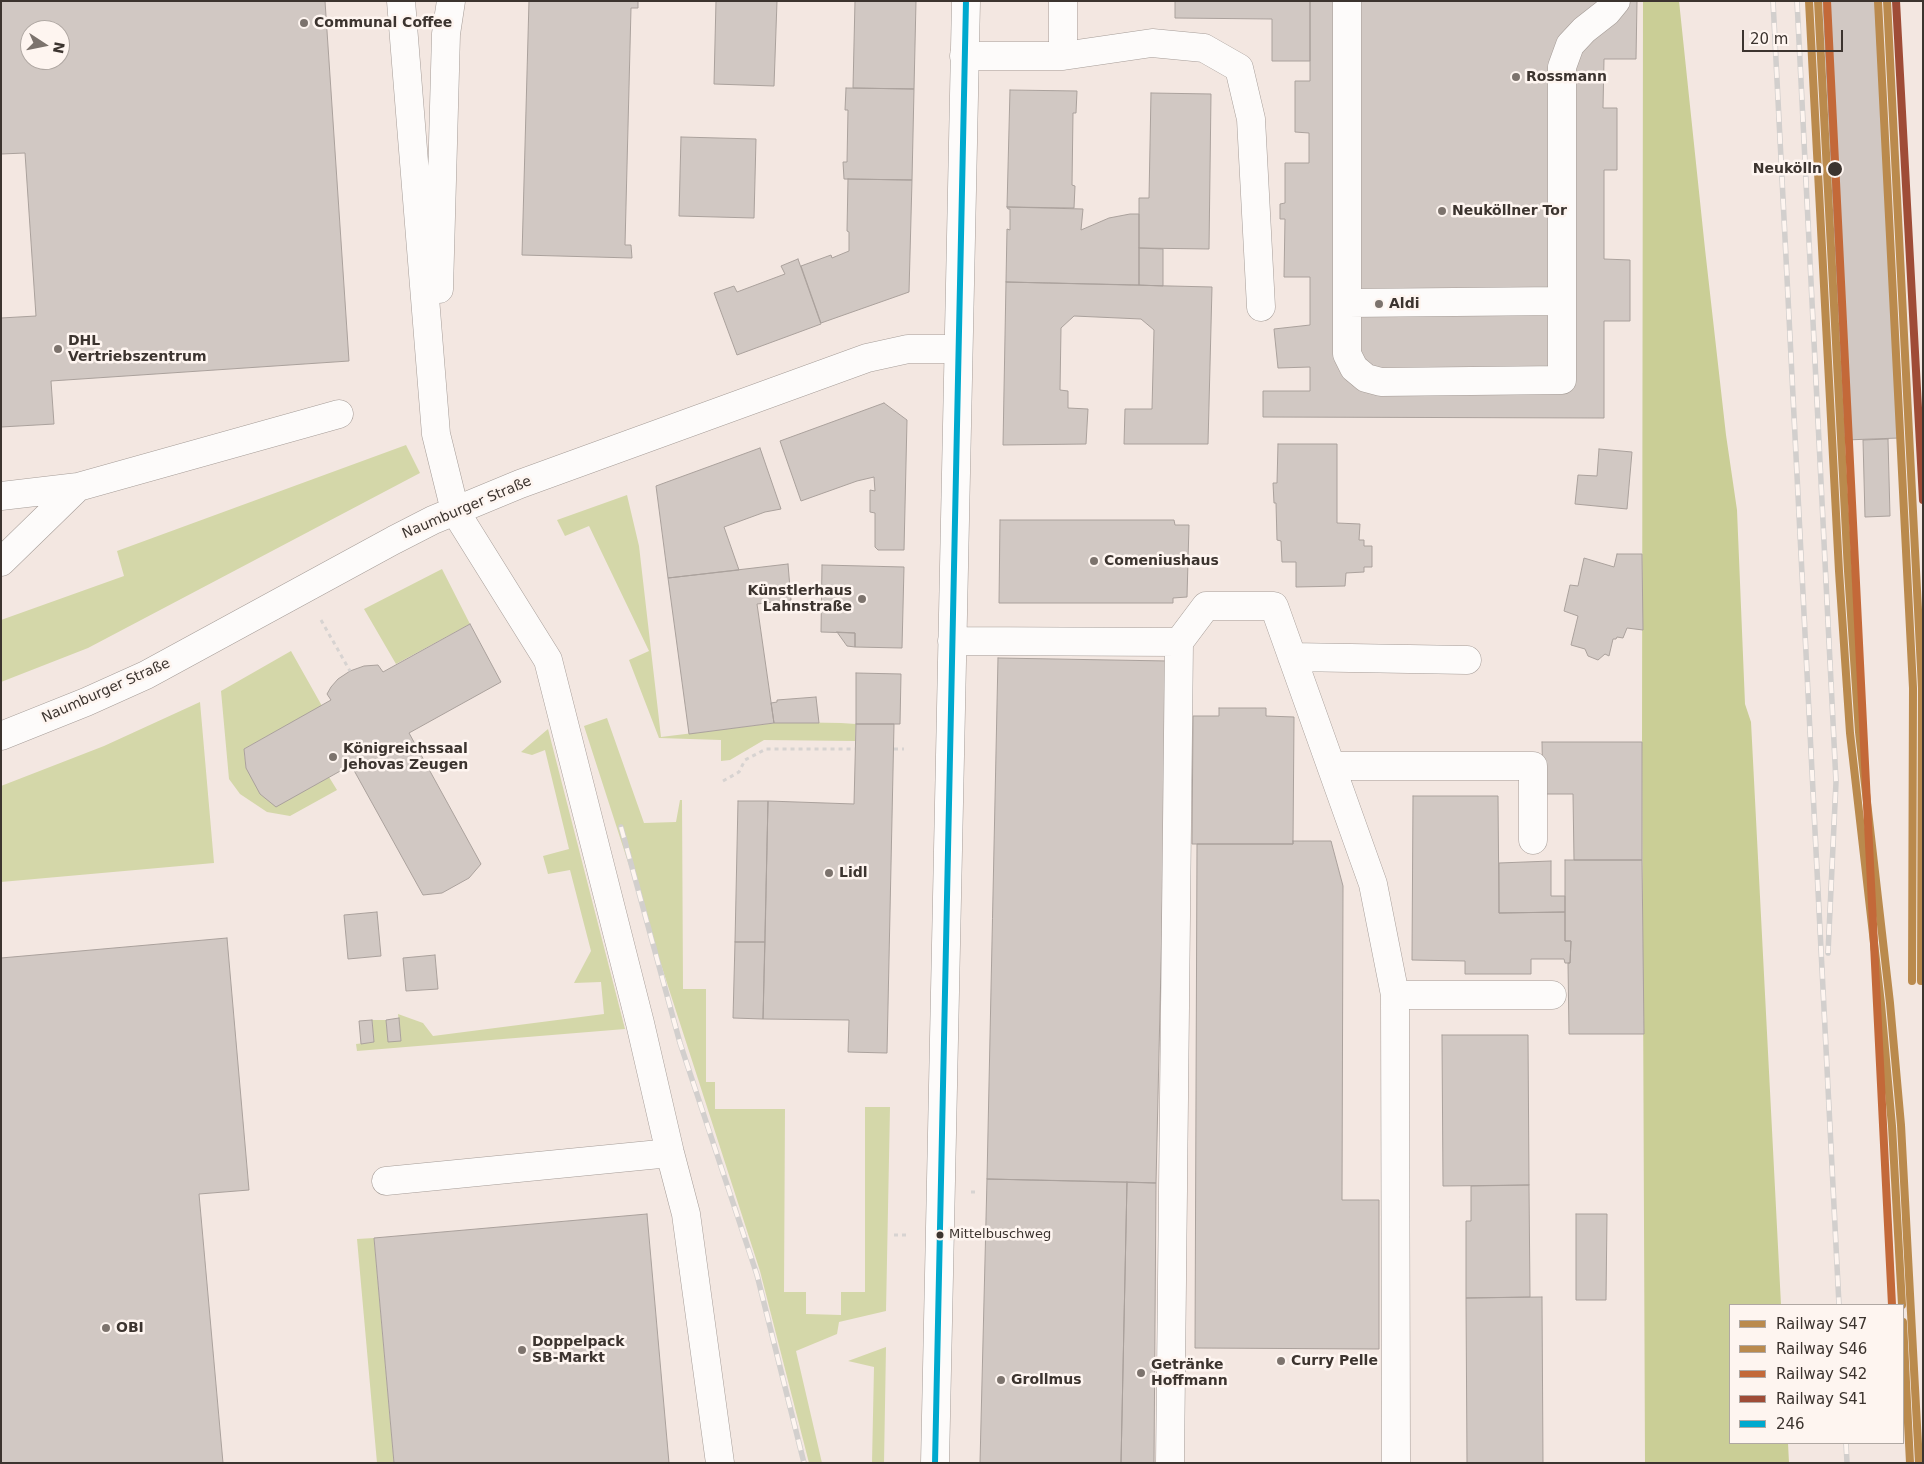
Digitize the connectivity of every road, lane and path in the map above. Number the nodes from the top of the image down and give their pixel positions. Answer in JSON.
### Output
{"nodes":[{"id":1,"x":401,"y":1,"type":"edge"},
{"id":2,"x":451,"y":1,"type":"edge"},
{"id":3,"x":966,"y":1,"type":"edge"},
{"id":4,"x":1063,"y":1,"type":"edge"},
{"id":5,"x":1347,"y":1,"type":"edge"},
{"id":6,"x":1616,"y":1,"type":"edge"},
{"id":7,"x":964,"y":56,"type":"junction"},
{"id":8,"x":1063,"y":56,"type":"junction"},
{"id":9,"x":1561,"y":301,"type":"junction"},
{"id":10,"x":1348,"y":302,"type":"junction"},
{"id":11,"x":1261,"y":307,"type":"dead end"},
{"id":12,"x":958,"y":350,"type":"junction"},
{"id":13,"x":339,"y":414,"type":"dead end"},
{"id":14,"x":436,"y":434,"type":"junction"},
{"id":15,"x":78,"y":487,"type":"junction"},
{"id":16,"x":1,"y":496,"type":"edge"},
{"id":17,"x":455,"y":511,"type":"junction"},
{"id":18,"x":1,"y":562,"type":"edge"},
{"id":19,"x":321,"y":620,"type":"dead end"},
{"id":20,"x":952,"y":641,"type":"junction"},
{"id":21,"x":1179,"y":642,"type":"junction"},
{"id":22,"x":1292,"y":657,"type":"junction"},
{"id":23,"x":1467,"y":660,"type":"dead end"},
{"id":24,"x":350,"y":671,"type":"dead end"},
{"id":25,"x":1,"y":736,"type":"edge"},
{"id":26,"x":855,"y":749,"type":"dead end"},
{"id":27,"x":894,"y":749,"type":"dead end"},
{"id":28,"x":904,"y":750,"type":"dead end"},
{"id":29,"x":1331,"y":766,"type":"junction"},
{"id":30,"x":722,"y":781,"type":"dead end"},
{"id":31,"x":1533,"y":840,"type":"dead end"},
{"id":32,"x":1396,"y":995,"type":"junction"},
{"id":33,"x":1552,"y":995,"type":"dead end"},
{"id":34,"x":670,"y":1153,"type":"junction"},
{"id":35,"x":386,"y":1181,"type":"dead end"},
{"id":36,"x":970,"y":1192,"type":"dead end"},
{"id":37,"x":979,"y":1192,"type":"dead end"},
{"id":38,"x":894,"y":1235,"type":"dead end"},
{"id":39,"x":908,"y":1235,"type":"dead end"},
{"id":40,"x":720,"y":1463,"type":"edge"},
{"id":41,"x":935,"y":1463,"type":"edge"},
{"id":42,"x":1170,"y":1463,"type":"edge"},
{"id":43,"x":1396,"y":1463,"type":"edge"}],
"edges":[{"from":1,"to":14,"type":"street"},
{"from":2,"to":14,"type":"street"},
{"from":3,"to":7,"type":"street"},
{"from":4,"to":8,"type":"street"},
{"from":5,"to":10,"type":"street"},
{"from":6,"to":9,"type":"street"},
{"from":7,"to":8,"type":"street"},
{"from":7,"to":12,"type":"street"},
{"from":8,"to":11,"type":"street"},
{"from":9,"to":10,"type":"street"},
{"from":9,"to":10,"type":"street"},
{"from":12,"to":17,"type":"street","name":"Naumburger Straße"},
{"from":12,"to":20,"type":"street"},
{"from":13,"to":15,"type":"street"},
{"from":14,"to":17,"type":"street"},
{"from":15,"to":16,"type":"street"},
{"from":15,"to":18,"type":"street"},
{"from":17,"to":25,"type":"street","name":"Naumburger Straße"},
{"from":17,"to":34,"type":"street"},
{"from":19,"to":24,"type":"path"},
{"from":20,"to":21,"type":"street"},
{"from":20,"to":41,"type":"street"},
{"from":21,"to":22,"type":"street"},
{"from":21,"to":42,"type":"street"},
{"from":22,"to":23,"type":"street"},
{"from":22,"to":29,"type":"street"},
{"from":26,"to":30,"type":"path"},
{"from":27,"to":28,"type":"path"},
{"from":29,"to":31,"type":"street"},
{"from":29,"to":32,"type":"street"},
{"from":32,"to":33,"type":"street"},
{"from":32,"to":43,"type":"street"},
{"from":34,"to":35,"type":"street"},
{"from":34,"to":40,"type":"street"},
{"from":36,"to":37,"type":"path"},
{"from":38,"to":39,"type":"path"}]}
